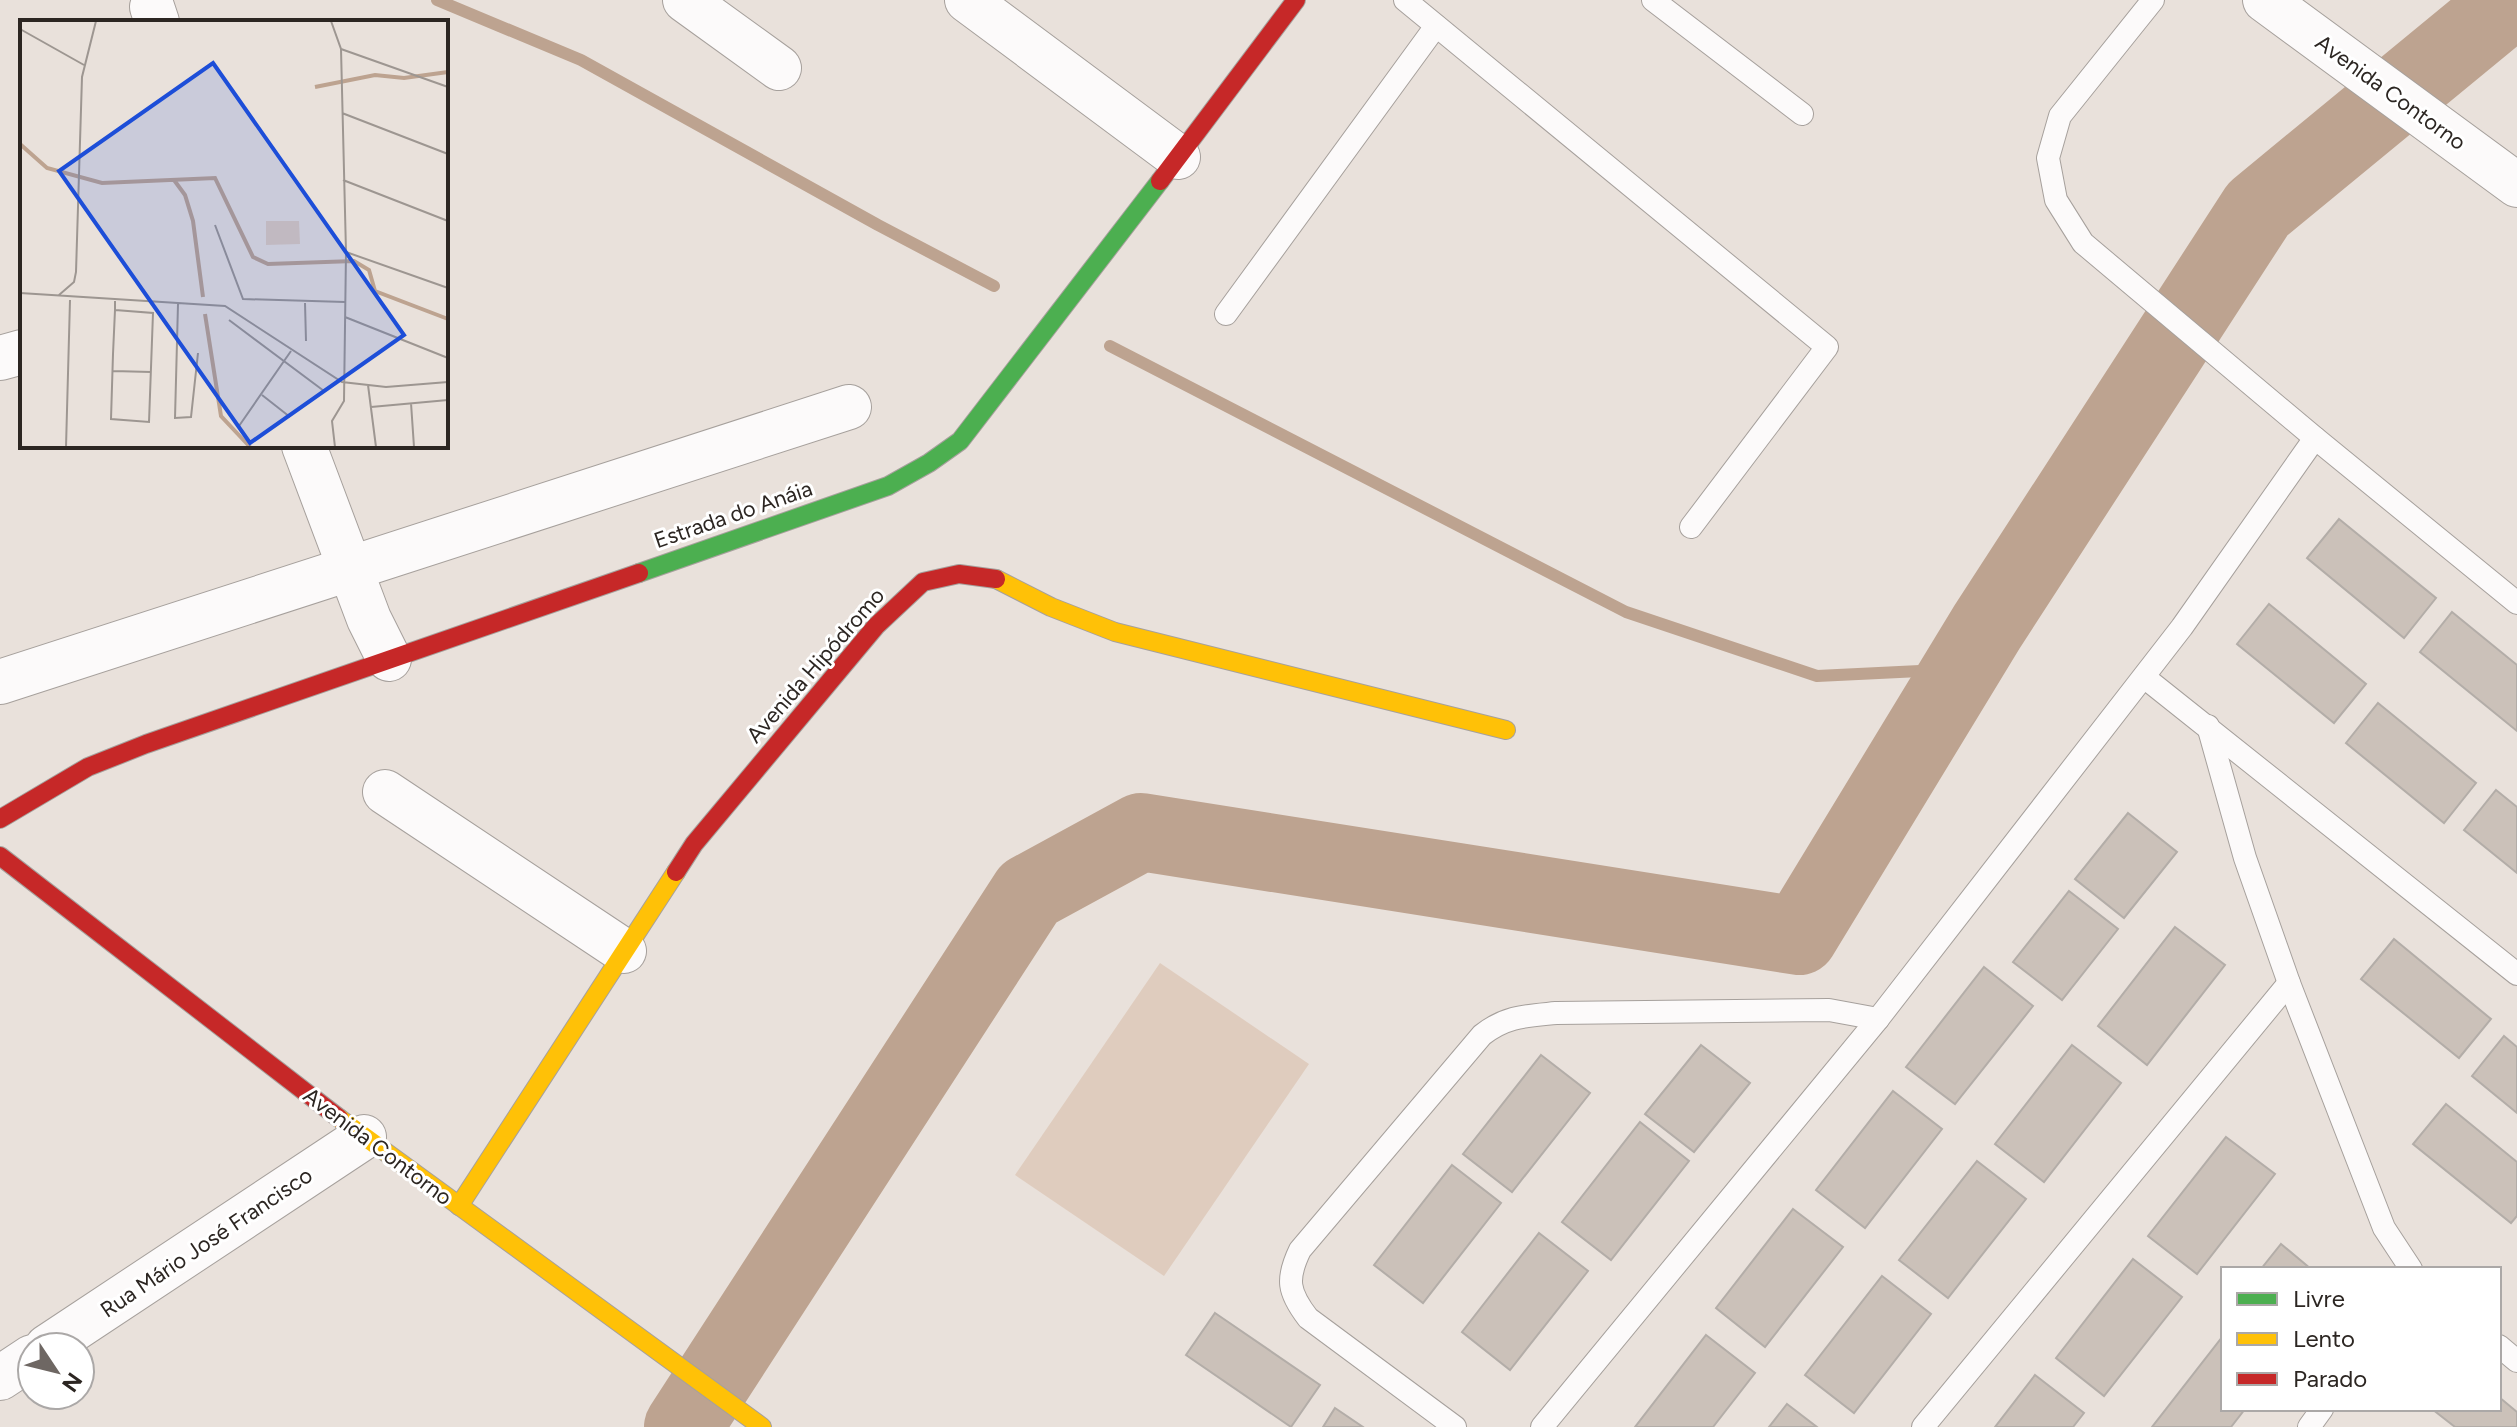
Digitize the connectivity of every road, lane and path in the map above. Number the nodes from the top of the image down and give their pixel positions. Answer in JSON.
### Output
{"nodes":[{"id":1,"x":685,"y":0,"type":"edge"},
{"id":2,"x":967,"y":0,"type":"edge"},
{"id":3,"x":1296,"y":0,"type":"edge"},
{"id":4,"x":1405,"y":0,"type":"edge"},
{"id":5,"x":1653,"y":0,"type":"edge"},
{"id":6,"x":2153,"y":0,"type":"edge"},
{"id":7,"x":2265,"y":0,"type":"edge"},
{"id":8,"x":1436,"y":26,"type":"junction"},
{"id":9,"x":779,"y":68,"type":"dead end"},
{"id":10,"x":1802,"y":114,"type":"dead end"},
{"id":11,"x":1178,"y":157,"type":"junction"},
{"id":12,"x":2517,"y":185,"type":"edge"},
{"id":13,"x":1226,"y":314,"type":"dead end"},
{"id":14,"x":20,"y":353,"type":"edge"},
{"id":15,"x":0,"y":358,"type":"edge"},
{"id":16,"x":849,"y":407,"type":"dead end"},
{"id":17,"x":2315,"y":438,"type":"junction"},
{"id":18,"x":305,"y":448,"type":"edge"},
{"id":19,"x":1691,"y":527,"type":"dead end"},
{"id":20,"x":351,"y":569,"type":"junction"},
{"id":21,"x":2517,"y":603,"type":"edge"},
{"id":22,"x":389,"y":659,"type":"junction"},
{"id":23,"x":2144,"y":677,"type":"junction"},
{"id":24,"x":0,"y":682,"type":"edge"},
{"id":25,"x":2208,"y":726,"type":"junction"},
{"id":26,"x":1506,"y":730,"type":"dead end"},
{"id":27,"x":385,"y":792,"type":"dead end"},
{"id":28,"x":0,"y":819,"type":"edge"},
{"id":29,"x":0,"y":856,"type":"edge"},
{"id":30,"x":624,"y":951,"type":"junction"},
{"id":31,"x":2517,"y":974,"type":"edge"},
{"id":32,"x":2289,"y":983,"type":"junction"},
{"id":33,"x":1878,"y":1019,"type":"junction"},
{"id":34,"x":364,"y":1137,"type":"junction"},
{"id":35,"x":459,"y":1206,"type":"junction"},
{"id":36,"x":2410,"y":1267,"type":"edge"},
{"id":37,"x":71,"y":1331,"type":"edge"},
{"id":38,"x":2501,"y":1348,"type":"edge"},
{"id":39,"x":2517,"y":1361,"type":"edge"},
{"id":40,"x":757,"y":1423,"type":"edge"},
{"id":41,"x":1455,"y":1427,"type":"edge"},
{"id":42,"x":1542,"y":1427,"type":"edge"},
{"id":43,"x":1923,"y":1427,"type":"edge"}],
"edges":[{"from":1,"to":9,"type":"street"},
{"from":2,"to":11,"type":"street"},
{"from":3,"to":11,"type":"street","name":"Estrada do Anáia"},
{"from":4,"to":8,"type":"lane"},
{"from":5,"to":10,"type":"lane"},
{"from":6,"to":17,"type":"lane"},
{"from":7,"to":12,"type":"street","name":"Avenida Contorno"},
{"from":8,"to":13,"type":"lane"},
{"from":8,"to":19,"type":"lane"},
{"from":11,"to":22,"type":"street","name":"Estrada do Anáia"},
{"from":14,"to":15,"type":"street"},
{"from":16,"to":20,"type":"street"},
{"from":17,"to":21,"type":"lane"},
{"from":17,"to":23,"type":"lane"},
{"from":18,"to":20,"type":"street"},
{"from":20,"to":22,"type":"street"},
{"from":20,"to":24,"type":"street"},
{"from":22,"to":28,"type":"street","name":"Estrada do Anáia"},
{"from":23,"to":25,"type":"lane"},
{"from":23,"to":33,"type":"lane"},
{"from":25,"to":31,"type":"lane"},
{"from":25,"to":32,"type":"lane"},
{"from":26,"to":30,"type":"street","name":"Avenida Hipódromo"},
{"from":27,"to":30,"type":"street"},
{"from":29,"to":34,"type":"street","name":"Avenida Contorno"},
{"from":30,"to":35,"type":"street","name":"Avenida Hipódromo"},
{"from":32,"to":36,"type":"lane"},
{"from":32,"to":43,"type":"lane"},
{"from":33,"to":41,"type":"lane"},
{"from":33,"to":42,"type":"lane"},
{"from":34,"to":35,"type":"street","name":"Avenida Contorno"},
{"from":34,"to":37,"type":"street","name":"Rua Mário José Francisco"},
{"from":35,"to":40,"type":"street","name":"Avenida Contorno"},
{"from":38,"to":39,"type":"lane"}]}
